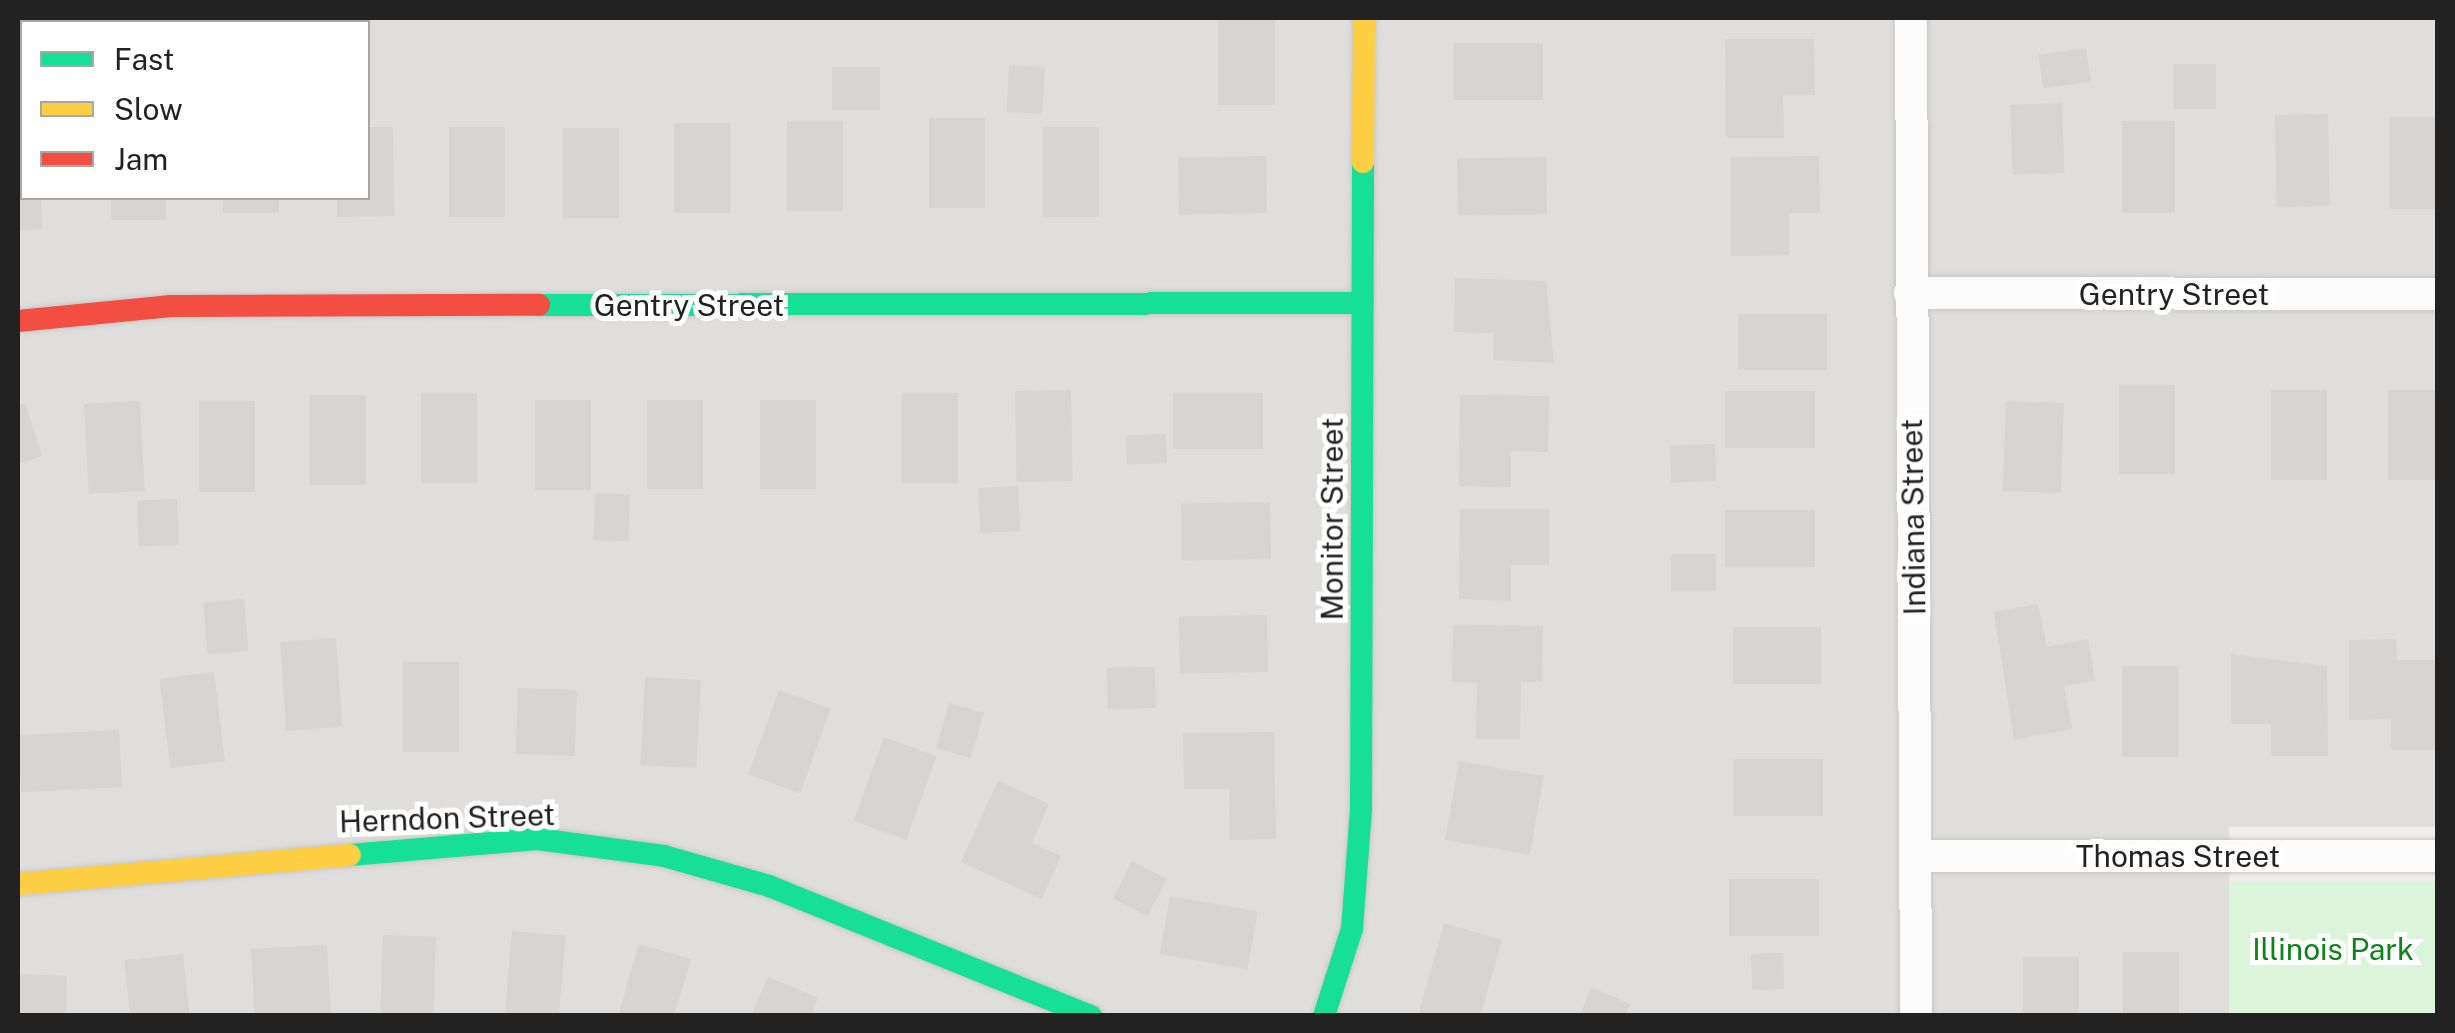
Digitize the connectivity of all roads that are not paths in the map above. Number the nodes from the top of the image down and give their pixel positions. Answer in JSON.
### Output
{"nodes":[{"id":1,"x":1364,"y":18,"type":"edge"},
{"id":2,"x":1912,"y":18,"type":"edge"},
{"id":3,"x":1910,"y":293,"type":"junction"},
{"id":4,"x":2438,"y":294,"type":"edge"},
{"id":5,"x":1362,"y":303,"type":"junction"},
{"id":6,"x":18,"y":321,"type":"edge"},
{"id":7,"x":1918,"y":856,"type":"junction"},
{"id":8,"x":2438,"y":856,"type":"edge"},
{"id":9,"x":18,"y":884,"type":"edge"},
{"id":10,"x":1091,"y":1016,"type":"edge"},
{"id":11,"x":1324,"y":1016,"type":"edge"},
{"id":12,"x":1916,"y":1016,"type":"edge"}],
"edges":[{"from":1,"to":5,"type":"street","name":"Monitor Street"},
{"from":2,"to":3,"type":"street","name":"Indiana Street"},
{"from":3,"to":4,"type":"street","name":"Gentry Street"},
{"from":3,"to":7,"type":"street","name":"Indiana Street"},
{"from":5,"to":6,"type":"street","name":"Gentry Street"},
{"from":5,"to":11,"type":"street","name":"Monitor Street"},
{"from":7,"to":8,"type":"street","name":"Thomas Street"},
{"from":7,"to":12,"type":"street","name":"Indiana Street"},
{"from":9,"to":10,"type":"street","name":"Herndon Street"}]}
